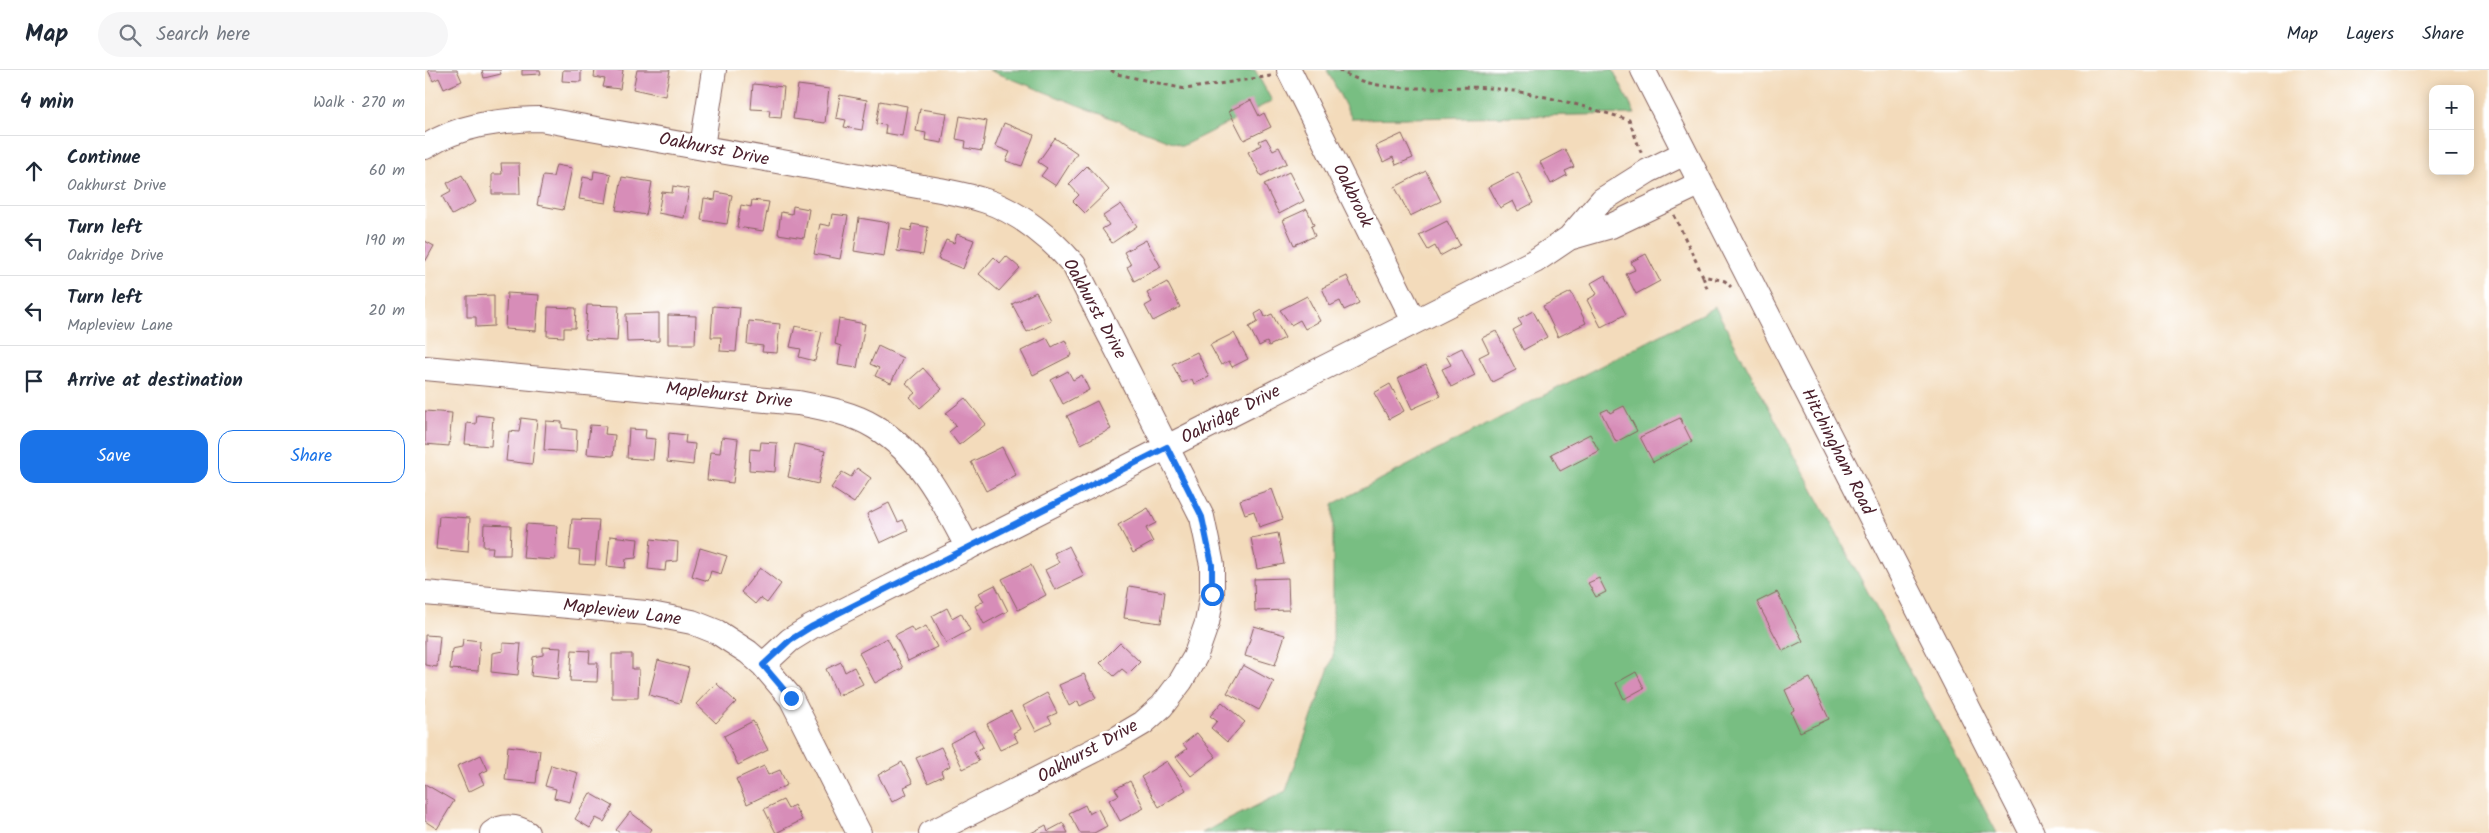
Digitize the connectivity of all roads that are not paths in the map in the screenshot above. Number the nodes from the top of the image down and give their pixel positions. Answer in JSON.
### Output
{"nodes":[{"id":1,"x":714,"y":70,"type":"edge"},
{"id":2,"x":1643,"y":70,"type":"edge"},
{"id":3,"x":1289,"y":71,"type":"edge"},
{"id":4,"x":425,"y":147,"type":"edge"},
{"id":5,"x":702,"y":147,"type":"junction"},
{"id":6,"x":1685,"y":153,"type":"junction"},
{"id":7,"x":1699,"y":184,"type":"junction"},
{"id":8,"x":1569,"y":238,"type":"junction"},
{"id":9,"x":1414,"y":321,"type":"junction"},
{"id":10,"x":425,"y":368,"type":"edge"},
{"id":11,"x":1167,"y":447,"type":"junction"},
{"id":12,"x":968,"y":548,"type":"junction"},
{"id":13,"x":425,"y":593,"type":"edge"},
{"id":14,"x":763,"y":665,"type":"junction"},
{"id":15,"x":492,"y":833,"type":"edge"},
{"id":16,"x":527,"y":833,"type":"edge"},
{"id":17,"x":859,"y":833,"type":"edge"},
{"id":18,"x":931,"y":833,"type":"edge"},
{"id":19,"x":2032,"y":833,"type":"edge"}],
"edges":[{"from":1,"to":5,"type":"street"},
{"from":2,"to":6,"type":"street","name":"Hitchingham Road"},
{"from":3,"to":9,"type":"street","name":"Oakbrook"},
{"from":4,"to":5,"type":"street","name":"Oakhurst Drive"},
{"from":5,"to":11,"type":"street","name":"Oakhurst Drive"},
{"from":6,"to":7,"type":"street","name":"Hitchingham Road"},
{"from":6,"to":8,"type":"street","name":"Oakridge Drive"},
{"from":7,"to":8,"type":"street","name":"Oakridge Drive"},
{"from":7,"to":19,"type":"street","name":"Hitchingham Road"},
{"from":8,"to":9,"type":"street","name":"Oakridge Drive"},
{"from":9,"to":11,"type":"street","name":"Oakridge Drive"},
{"from":10,"to":12,"type":"street","name":"Maplehurst Drive"},
{"from":11,"to":12,"type":"street","name":"Oakridge Drive"},
{"from":11,"to":18,"type":"street","name":"Oakhurst Drive"},
{"from":12,"to":14,"type":"street","name":"Oakridge Drive"},
{"from":13,"to":14,"type":"street","name":"Mapleview Lane"},
{"from":14,"to":17,"type":"street","name":"Mapleview Lane"},
{"from":15,"to":16,"type":"street"}]}
